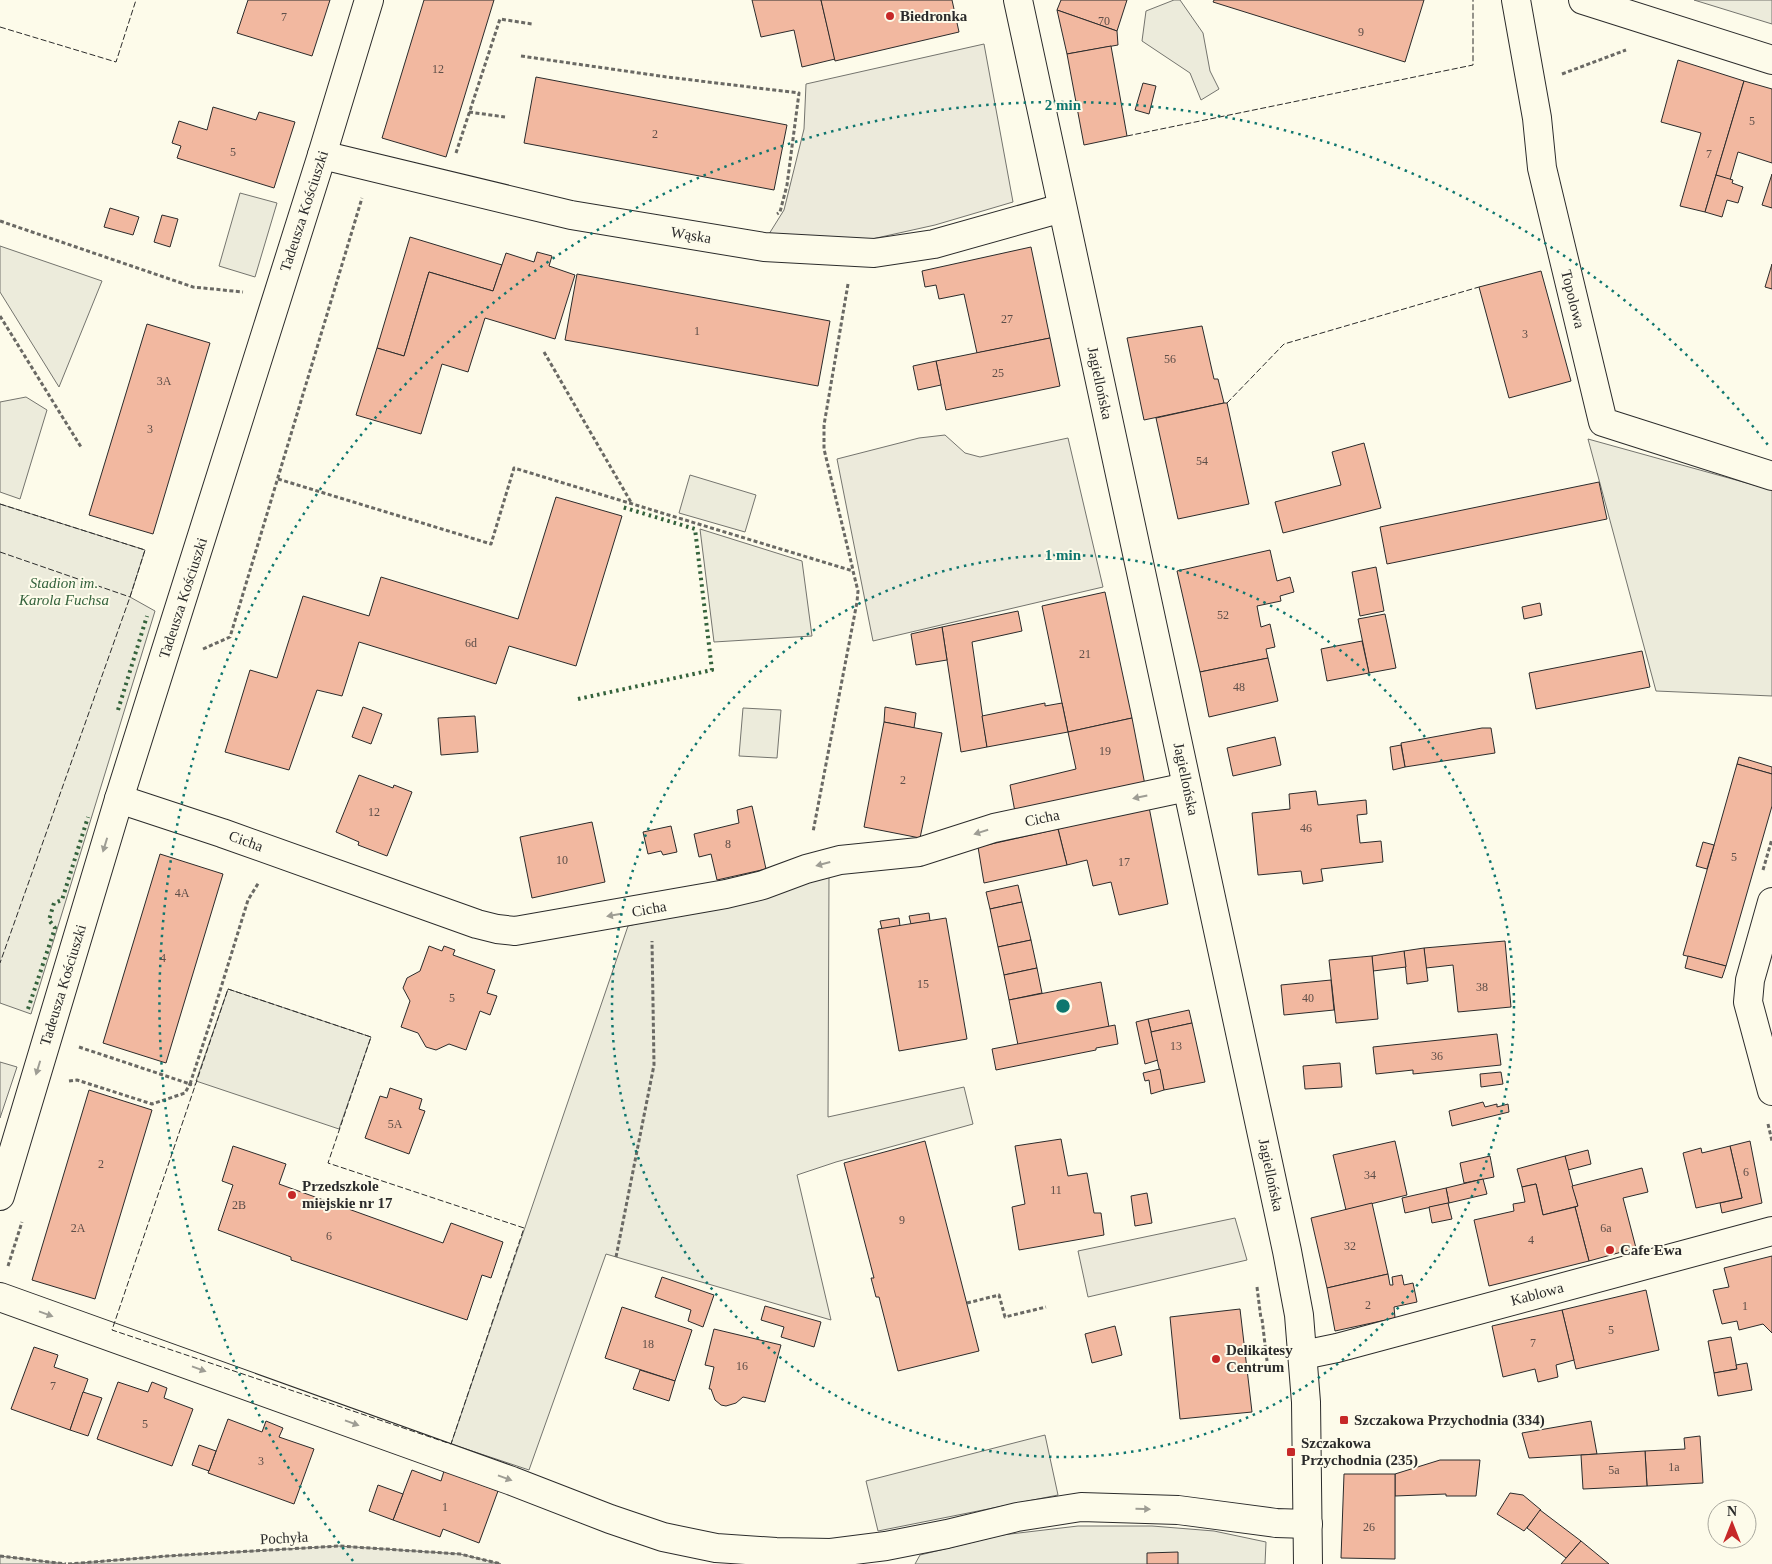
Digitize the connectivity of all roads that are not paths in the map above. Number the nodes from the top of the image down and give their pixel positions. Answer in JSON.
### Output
{"nodes":[{"id":1,"x":368,"y":0,"type":"edge"},
{"id":2,"x":1018,"y":0,"type":"edge"},
{"id":3,"x":1516,"y":0,"type":"edge"},
{"id":4,"x":1583,"y":0,"type":"edge"},
{"id":5,"x":1772,"y":60,"type":"edge"},
{"id":6,"x":322,"y":155,"type":"junction"},
{"id":7,"x":1062,"y":208,"type":"junction"},
{"id":8,"x":1772,"y":476,"type":"edge"},
{"id":9,"x":1187,"y":787,"type":"junction"},
{"id":10,"x":119,"y":799,"type":"junction"},
{"id":11,"x":1772,"y":902,"type":"edge"},
{"id":12,"x":1761,"y":983,"type":"edge"},
{"id":13,"x":1772,"y":1091,"type":"edge"},
{"id":14,"x":0,"y":1196,"type":"edge"},
{"id":15,"x":1772,"y":1231,"type":"edge"},
{"id":16,"x":0,"y":1298,"type":"edge"},
{"id":17,"x":1302,"y":1356,"type":"junction"},
{"id":18,"x":1308,"y":1524,"type":"junction"},
{"id":19,"x":1308,"y":1564,"type":"edge"}],
"edges":[{"from":1,"to":6,"type":"street","name":"Tadeusza Kościuszki"},
{"from":2,"to":7,"type":"street","name":"Jagiellońska"},
{"from":3,"to":8,"type":"street","name":"Topolowa"},
{"from":4,"to":5,"type":"street"},
{"from":6,"to":7,"type":"street","name":"Wąska"},
{"from":6,"to":10,"type":"street","name":"Tadeusza Kościuszki"},
{"from":7,"to":9,"type":"street","name":"Jagiellońska"},
{"from":9,"to":10,"type":"street","name":"Cicha","one_way":true},
{"from":9,"to":17,"type":"street","name":"Jagiellońska"},
{"from":10,"to":14,"type":"street","name":"Tadeusza Kościuszki","one_way":true},
{"from":11,"to":12,"type":"street"},
{"from":12,"to":13,"type":"street"},
{"from":15,"to":17,"type":"street","name":"Kablowa"},
{"from":16,"to":18,"type":"street","one_way":true},
{"from":17,"to":18,"type":"street","name":"Jagiellońska"},
{"from":18,"to":19,"type":"street","name":"Jagiellońska"}]}
